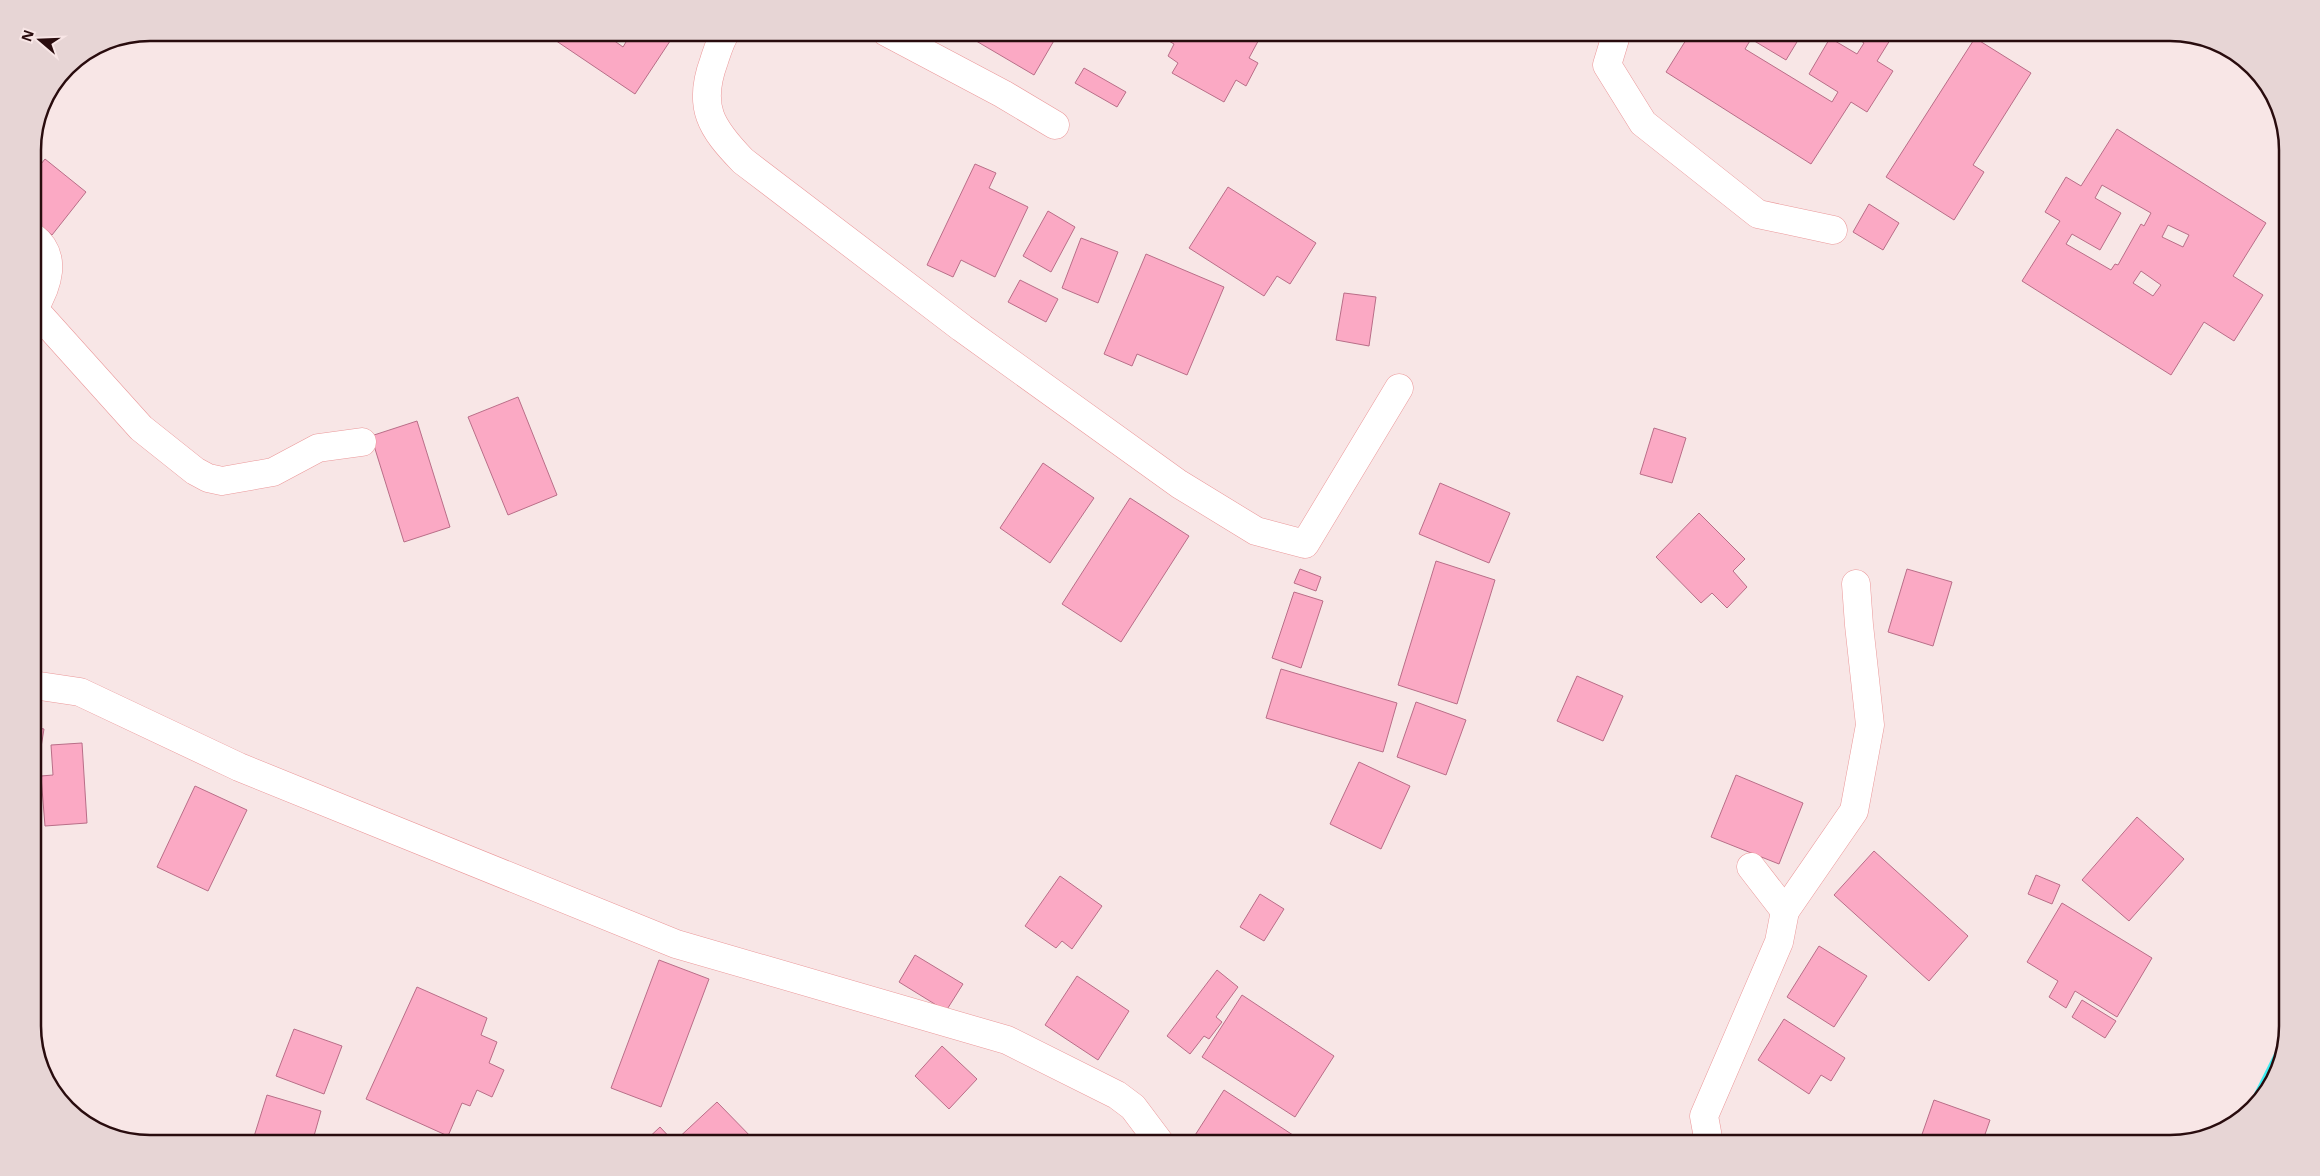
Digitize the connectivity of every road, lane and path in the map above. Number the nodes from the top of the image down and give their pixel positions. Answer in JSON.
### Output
{"nodes":[{"id":1,"x":722,"y":41,"type":"edge"},
{"id":2,"x":903,"y":41,"type":"edge"},
{"id":3,"x":1614,"y":41,"type":"edge"},
{"id":4,"x":1055,"y":125,"type":"dead end"},
{"id":5,"x":1833,"y":230,"type":"dead end"},
{"id":6,"x":41,"y":243,"type":"edge"},
{"id":7,"x":41,"y":291,"type":"edge"},
{"id":8,"x":41,"y":318,"type":"edge"},
{"id":9,"x":1399,"y":388,"type":"dead end"},
{"id":10,"x":362,"y":442,"type":"dead end"},
{"id":11,"x":1856,"y":584,"type":"dead end"},
{"id":12,"x":41,"y":686,"type":"edge"},
{"id":13,"x":1751,"y":867,"type":"dead end"},
{"id":14,"x":1785,"y":911,"type":"junction"},
{"id":15,"x":1153,"y":1135,"type":"edge"},
{"id":16,"x":1707,"y":1135,"type":"edge"}],
"edges":[{"from":1,"to":9,"type":"street"},
{"from":2,"to":4,"type":"street"},
{"from":3,"to":5,"type":"street"},
{"from":6,"to":7,"type":"street"},
{"from":8,"to":10,"type":"street"},
{"from":11,"to":14,"type":"street"},
{"from":12,"to":15,"type":"street"},
{"from":13,"to":14,"type":"street"},
{"from":14,"to":16,"type":"street"}]}
